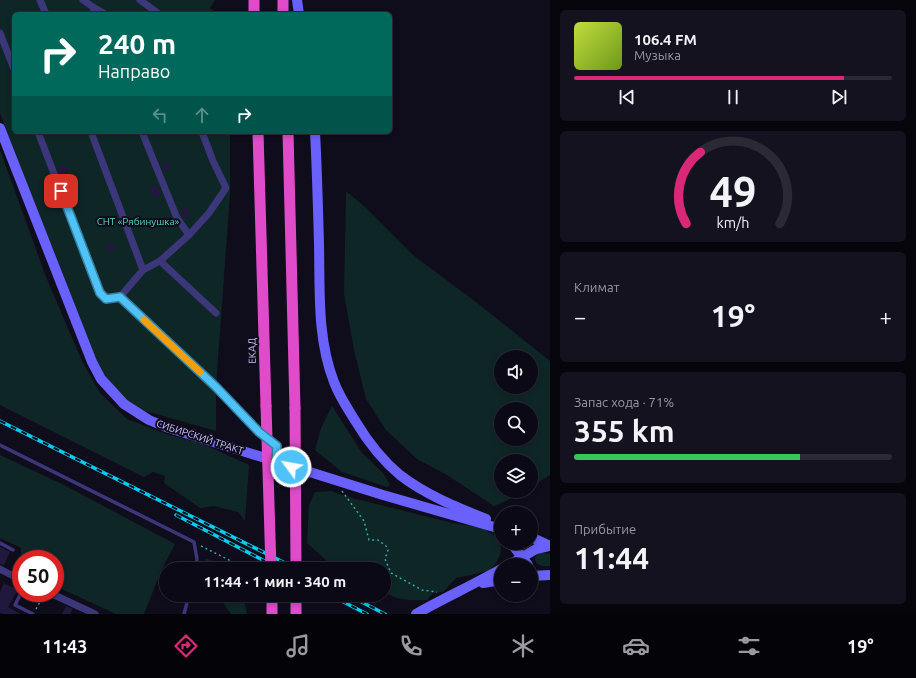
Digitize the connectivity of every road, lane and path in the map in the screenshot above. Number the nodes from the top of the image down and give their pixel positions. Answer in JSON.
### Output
{"nodes":[{"id":1,"x":40,"y":0,"type":"edge"},
{"id":2,"x":82,"y":0,"type":"edge"},
{"id":3,"x":140,"y":0,"type":"edge"},
{"id":4,"x":254,"y":0,"type":"edge"},
{"id":5,"x":283,"y":0,"type":"edge"},
{"id":6,"x":297,"y":0,"type":"edge"},
{"id":7,"x":94,"y":11,"type":"edge"},
{"id":8,"x":45,"y":12,"type":"edge"},
{"id":9,"x":156,"y":12,"type":"edge"},
{"id":10,"x":254,"y":12,"type":"edge"},
{"id":11,"x":283,"y":12,"type":"edge"},
{"id":12,"x":299,"y":12,"type":"edge"},
{"id":13,"x":0,"y":33,"type":"edge"},
{"id":14,"x":12,"y":64,"type":"edge"},
{"id":15,"x":0,"y":128,"type":"edge"},
{"id":16,"x":39,"y":134,"type":"edge"},
{"id":17,"x":92,"y":134,"type":"edge"},
{"id":18,"x":143,"y":134,"type":"edge"},
{"id":19,"x":203,"y":134,"type":"edge"},
{"id":20,"x":258,"y":134,"type":"edge"},
{"id":21,"x":288,"y":134,"type":"edge"},
{"id":22,"x":315,"y":134,"type":"edge"},
{"id":23,"x":189,"y":235,"type":"junction"},
{"id":24,"x":160,"y":261,"type":"junction"},
{"id":25,"x":143,"y":270,"type":"junction"},
{"id":26,"x":120,"y":297,"type":"junction"},
{"id":27,"x":216,"y":313,"type":"dead end"},
{"id":28,"x":0,"y":445,"type":"edge"},
{"id":29,"x":276,"y":462,"type":"junction"},
{"id":30,"x":340,"y":489,"type":"dead end"},
{"id":31,"x":494,"y":522,"type":"edge"},
{"id":32,"x":479,"y":523,"type":"junction"},
{"id":33,"x":494,"y":526,"type":"edge"},
{"id":34,"x":494,"y":532,"type":"edge"},
{"id":35,"x":538,"y":540,"type":"edge"},
{"id":36,"x":194,"y":542,"type":"junction"},
{"id":37,"x":0,"y":543,"type":"edge"},
{"id":38,"x":550,"y":546,"type":"edge"},
{"id":39,"x":13,"y":550,"type":"dead end"},
{"id":40,"x":517,"y":550,"type":"edge"},
{"id":41,"x":523,"y":558,"type":"edge"},
{"id":42,"x":530,"y":558,"type":"edge"},
{"id":43,"x":196,"y":562,"type":"edge"},
{"id":44,"x":233,"y":562,"type":"edge"},
{"id":45,"x":271,"y":562,"type":"edge"},
{"id":46,"x":296,"y":562,"type":"edge"},
{"id":47,"x":0,"y":569,"type":"edge"},
{"id":48,"x":494,"y":573,"type":"edge"},
{"id":49,"x":12,"y":575,"type":"edge"},
{"id":50,"x":494,"y":582,"type":"edge"},
{"id":51,"x":473,"y":586,"type":"junction"},
{"id":52,"x":443,"y":592,"type":"dead end"},
{"id":53,"x":64,"y":600,"type":"edge"},
{"id":54,"x":16,"y":602,"type":"edge"},
{"id":55,"x":40,"y":602,"type":"edge"},
{"id":56,"x":187,"y":602,"type":"edge"},
{"id":57,"x":272,"y":602,"type":"edge"},
{"id":58,"x":296,"y":602,"type":"edge"},
{"id":59,"x":33,"y":614,"type":"edge"},
{"id":60,"x":94,"y":614,"type":"edge"},
{"id":61,"x":184,"y":614,"type":"edge"},
{"id":62,"x":272,"y":614,"type":"edge"},
{"id":63,"x":296,"y":614,"type":"edge"},
{"id":64,"x":416,"y":614,"type":"edge"}],
"edges":[{"from":1,"to":8,"type":"street"},
{"from":2,"to":7,"type":"street"},
{"from":3,"to":9,"type":"street"},
{"from":4,"to":10,"type":"highway"},
{"from":5,"to":11,"type":"highway"},
{"from":6,"to":12,"type":"main road"},
{"from":13,"to":14,"type":"street"},
{"from":15,"to":29,"type":"main road","name":"СИБИРСКИЙ ТРАКТ"},
{"from":16,"to":26,"type":"street"},
{"from":17,"to":25,"type":"street"},
{"from":18,"to":23,"type":"street"},
{"from":19,"to":23,"type":"street"},
{"from":20,"to":45,"type":"highway","name":"ЕКАД","bridge":true},
{"from":21,"to":46,"type":"highway","bridge":true},
{"from":22,"to":31,"type":"main road"},
{"from":23,"to":24,"type":"street"},
{"from":24,"to":25,"type":"street"},
{"from":24,"to":27,"type":"street"},
{"from":25,"to":26,"type":"street"},
{"from":26,"to":29,"type":"street"},
{"from":28,"to":36,"type":"lane"},
{"from":29,"to":32,"type":"main road","name":"СИБИРСКИЙ ТРАКТ"},
{"from":30,"to":52,"type":"path"},
{"from":32,"to":33,"type":"main road","name":"СИБИРСКИЙ ТРАКТ"},
{"from":32,"to":34,"type":"main road","name":"СИБИРСКИЙ ТРАКТ"},
{"from":35,"to":38,"type":"main road"},
{"from":36,"to":43,"type":"lane"},
{"from":36,"to":44,"type":"path"},
{"from":37,"to":39,"type":"lane"},
{"from":38,"to":42,"type":"main road"},
{"from":40,"to":41,"type":"main road"},
{"from":47,"to":49,"type":"street"},
{"from":48,"to":51,"type":"main road"},
{"from":50,"to":51,"type":"main road"},
{"from":51,"to":64,"type":"main road"},
{"from":53,"to":60,"type":"street"},
{"from":54,"to":59,"type":"lane"},
{"from":55,"to":59,"type":"path"},
{"from":56,"to":61,"type":"lane"},
{"from":57,"to":62,"type":"highway"},
{"from":58,"to":63,"type":"highway"}]}
